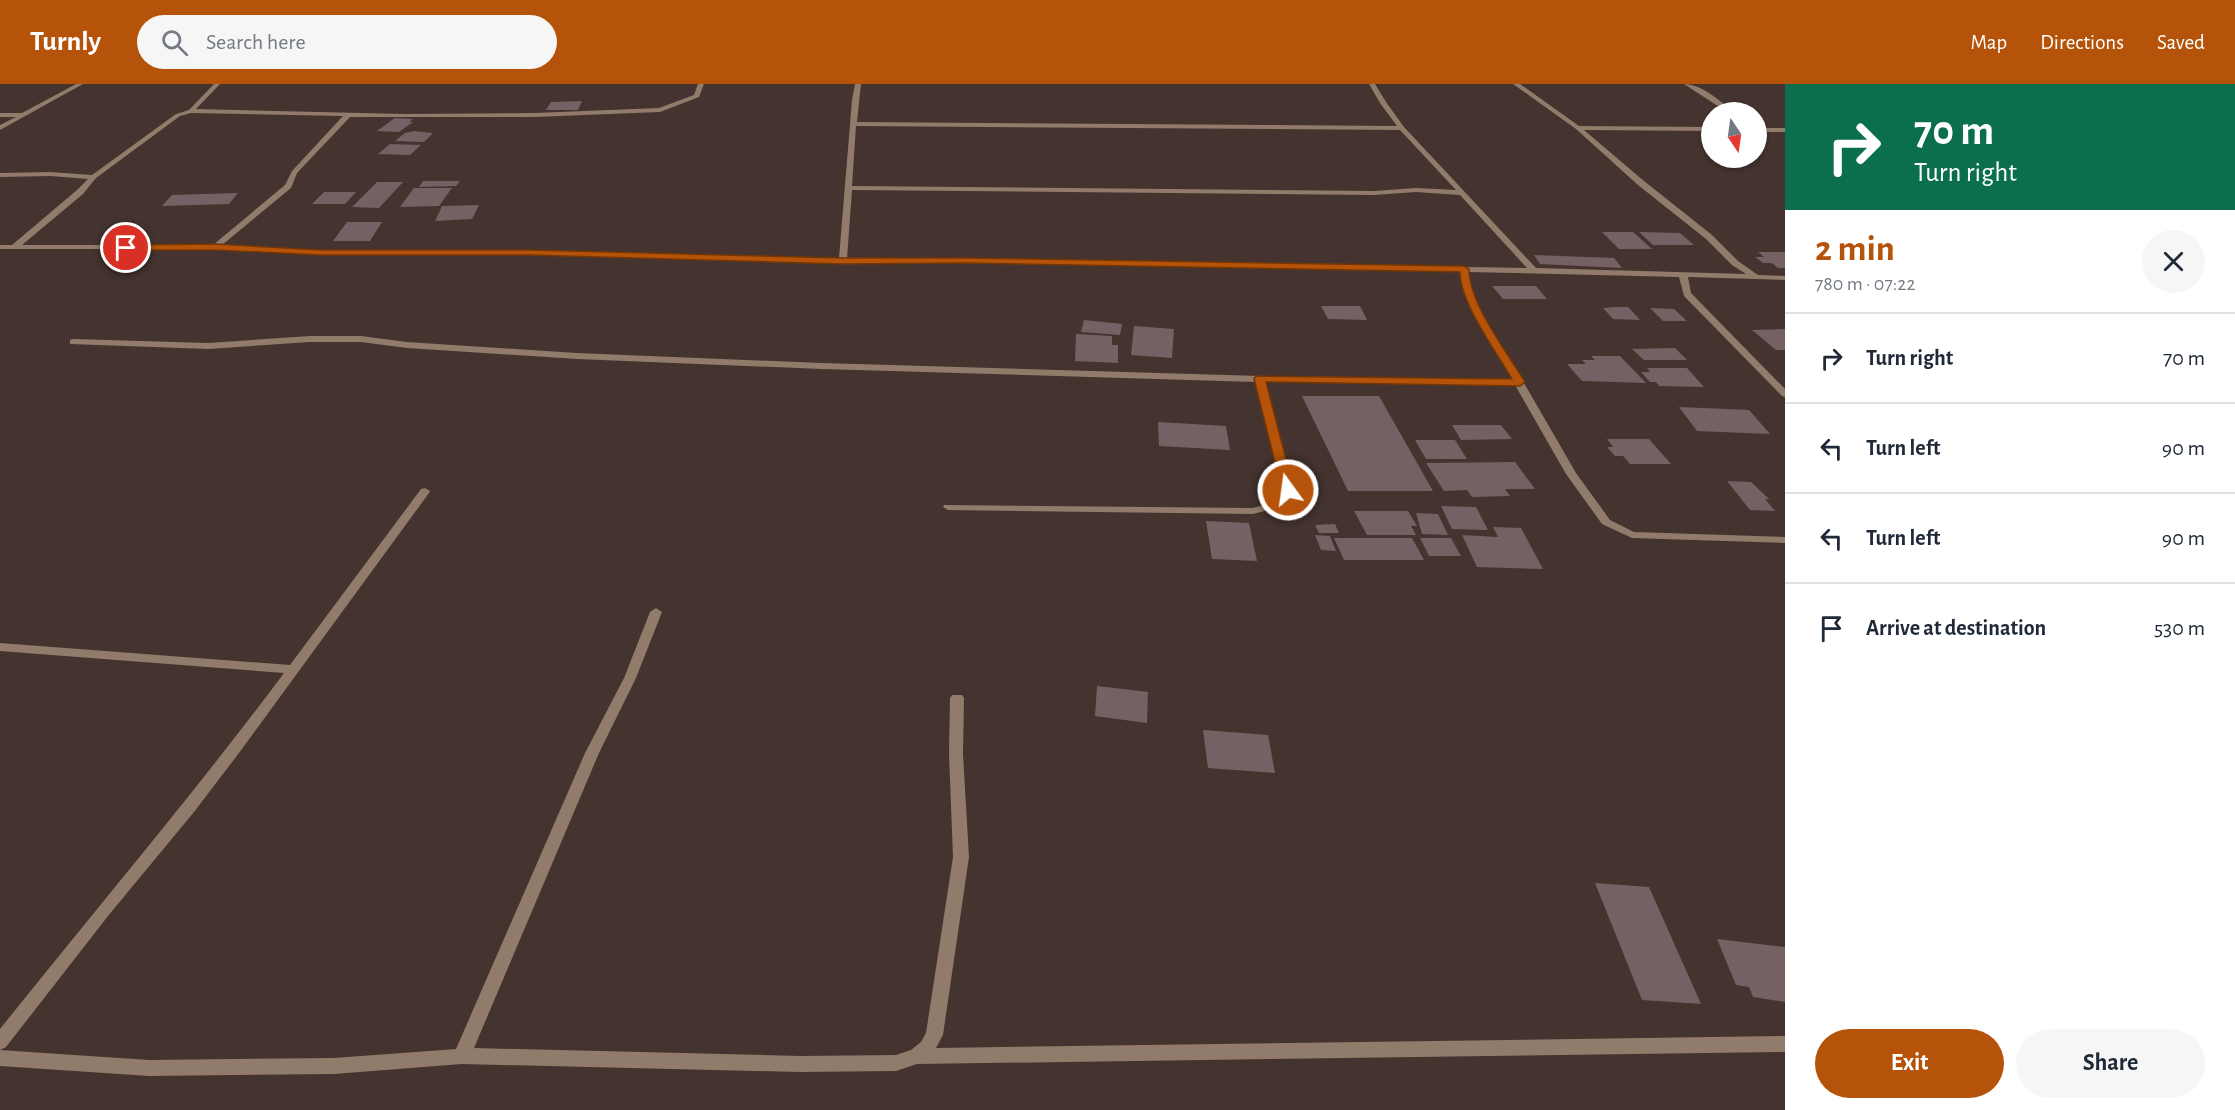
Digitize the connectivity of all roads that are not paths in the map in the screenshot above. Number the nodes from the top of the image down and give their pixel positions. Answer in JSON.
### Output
{"nodes":[{"id":1,"x":80,"y":84,"type":"edge"},
{"id":2,"x":217,"y":84,"type":"edge"},
{"id":3,"x":701,"y":84,"type":"edge"},
{"id":4,"x":858,"y":84,"type":"edge"},
{"id":5,"x":1372,"y":84,"type":"edge"},
{"id":6,"x":1516,"y":84,"type":"edge"},
{"id":7,"x":1687,"y":84,"type":"edge"},
{"id":8,"x":1717,"y":102,"type":"edge"},
{"id":9,"x":191,"y":111,"type":"junction"},
{"id":10,"x":349,"y":114,"type":"junction"},
{"id":11,"x":0,"y":115,"type":"edge"},
{"id":12,"x":23,"y":115,"type":"junction"},
{"id":13,"x":855,"y":124,"type":"junction"},
{"id":14,"x":0,"y":128,"type":"edge"},
{"id":15,"x":1402,"y":128,"type":"junction"},
{"id":16,"x":1578,"y":128,"type":"junction"},
{"id":17,"x":1701,"y":129,"type":"edge"},
{"id":18,"x":1767,"y":130,"type":"edge"},
{"id":19,"x":1785,"y":130,"type":"edge"},
{"id":20,"x":0,"y":175,"type":"edge"},
{"id":21,"x":94,"y":177,"type":"junction"},
{"id":22,"x":848,"y":188,"type":"junction"},
{"id":23,"x":1463,"y":194,"type":"junction"},
{"id":24,"x":0,"y":247,"type":"edge"},
{"id":25,"x":14,"y":247,"type":"junction"},
{"id":26,"x":215,"y":247,"type":"junction"},
{"id":27,"x":843,"y":261,"type":"junction"},
{"id":28,"x":1464,"y":269,"type":"junction"},
{"id":29,"x":1533,"y":270,"type":"junction"},
{"id":30,"x":1683,"y":274,"type":"junction"},
{"id":31,"x":1757,"y":277,"type":"junction"},
{"id":32,"x":1785,"y":278,"type":"edge"},
{"id":33,"x":73,"y":342,"type":"dead end"},
{"id":34,"x":1260,"y":379,"type":"junction"},
{"id":35,"x":1520,"y":382,"type":"junction"},
{"id":36,"x":1772,"y":382,"type":"junction"},
{"id":37,"x":1785,"y":382,"type":"edge"},
{"id":38,"x":1785,"y":394,"type":"edge"},
{"id":39,"x":425,"y":491,"type":"dead end"},
{"id":40,"x":948,"y":507,"type":"dead end"},
{"id":41,"x":1785,"y":540,"type":"edge"},
{"id":42,"x":656,"y":612,"type":"dead end"},
{"id":43,"x":0,"y":647,"type":"edge"},
{"id":44,"x":293,"y":669,"type":"junction"},
{"id":45,"x":957,"y":698,"type":"dead end"},
{"id":46,"x":0,"y":1042,"type":"edge"},
{"id":47,"x":1785,"y":1044,"type":"edge"},
{"id":48,"x":462,"y":1056,"type":"junction"},
{"id":49,"x":917,"y":1056,"type":"junction"},
{"id":50,"x":0,"y":1058,"type":"edge"}],
"edges":[{"from":1,"to":12,"type":"street"},
{"from":2,"to":9,"type":"street"},
{"from":3,"to":10,"type":"street"},
{"from":4,"to":13,"type":"street"},
{"from":5,"to":15,"type":"street"},
{"from":6,"to":16,"type":"street"},
{"from":7,"to":8,"type":"street"},
{"from":9,"to":10,"type":"street"},
{"from":9,"to":21,"type":"street"},
{"from":10,"to":26,"type":"street"},
{"from":11,"to":12,"type":"street"},
{"from":12,"to":14,"type":"street"},
{"from":13,"to":15,"type":"street"},
{"from":13,"to":22,"type":"street"},
{"from":15,"to":23,"type":"street"},
{"from":16,"to":17,"type":"street"},
{"from":16,"to":31,"type":"street"},
{"from":18,"to":19,"type":"street"},
{"from":20,"to":21,"type":"street"},
{"from":21,"to":25,"type":"street"},
{"from":22,"to":23,"type":"street"},
{"from":22,"to":27,"type":"street"},
{"from":23,"to":29,"type":"street"},
{"from":24,"to":25,"type":"street"},
{"from":25,"to":26,"type":"street"},
{"from":26,"to":27,"type":"street"},
{"from":27,"to":28,"type":"street"},
{"from":28,"to":29,"type":"street"},
{"from":28,"to":35,"type":"street"},
{"from":29,"to":30,"type":"street"},
{"from":30,"to":31,"type":"street"},
{"from":30,"to":36,"type":"street"},
{"from":31,"to":32,"type":"street"},
{"from":33,"to":34,"type":"street"},
{"from":34,"to":35,"type":"street"},
{"from":34,"to":40,"type":"street"},
{"from":35,"to":41,"type":"street"},
{"from":36,"to":37,"type":"street"},
{"from":36,"to":38,"type":"street"},
{"from":39,"to":44,"type":"street"},
{"from":42,"to":48,"type":"street"},
{"from":43,"to":44,"type":"street"},
{"from":44,"to":46,"type":"street"},
{"from":45,"to":49,"type":"street"},
{"from":47,"to":49,"type":"street"},
{"from":48,"to":49,"type":"street"},
{"from":48,"to":50,"type":"street"}]}
